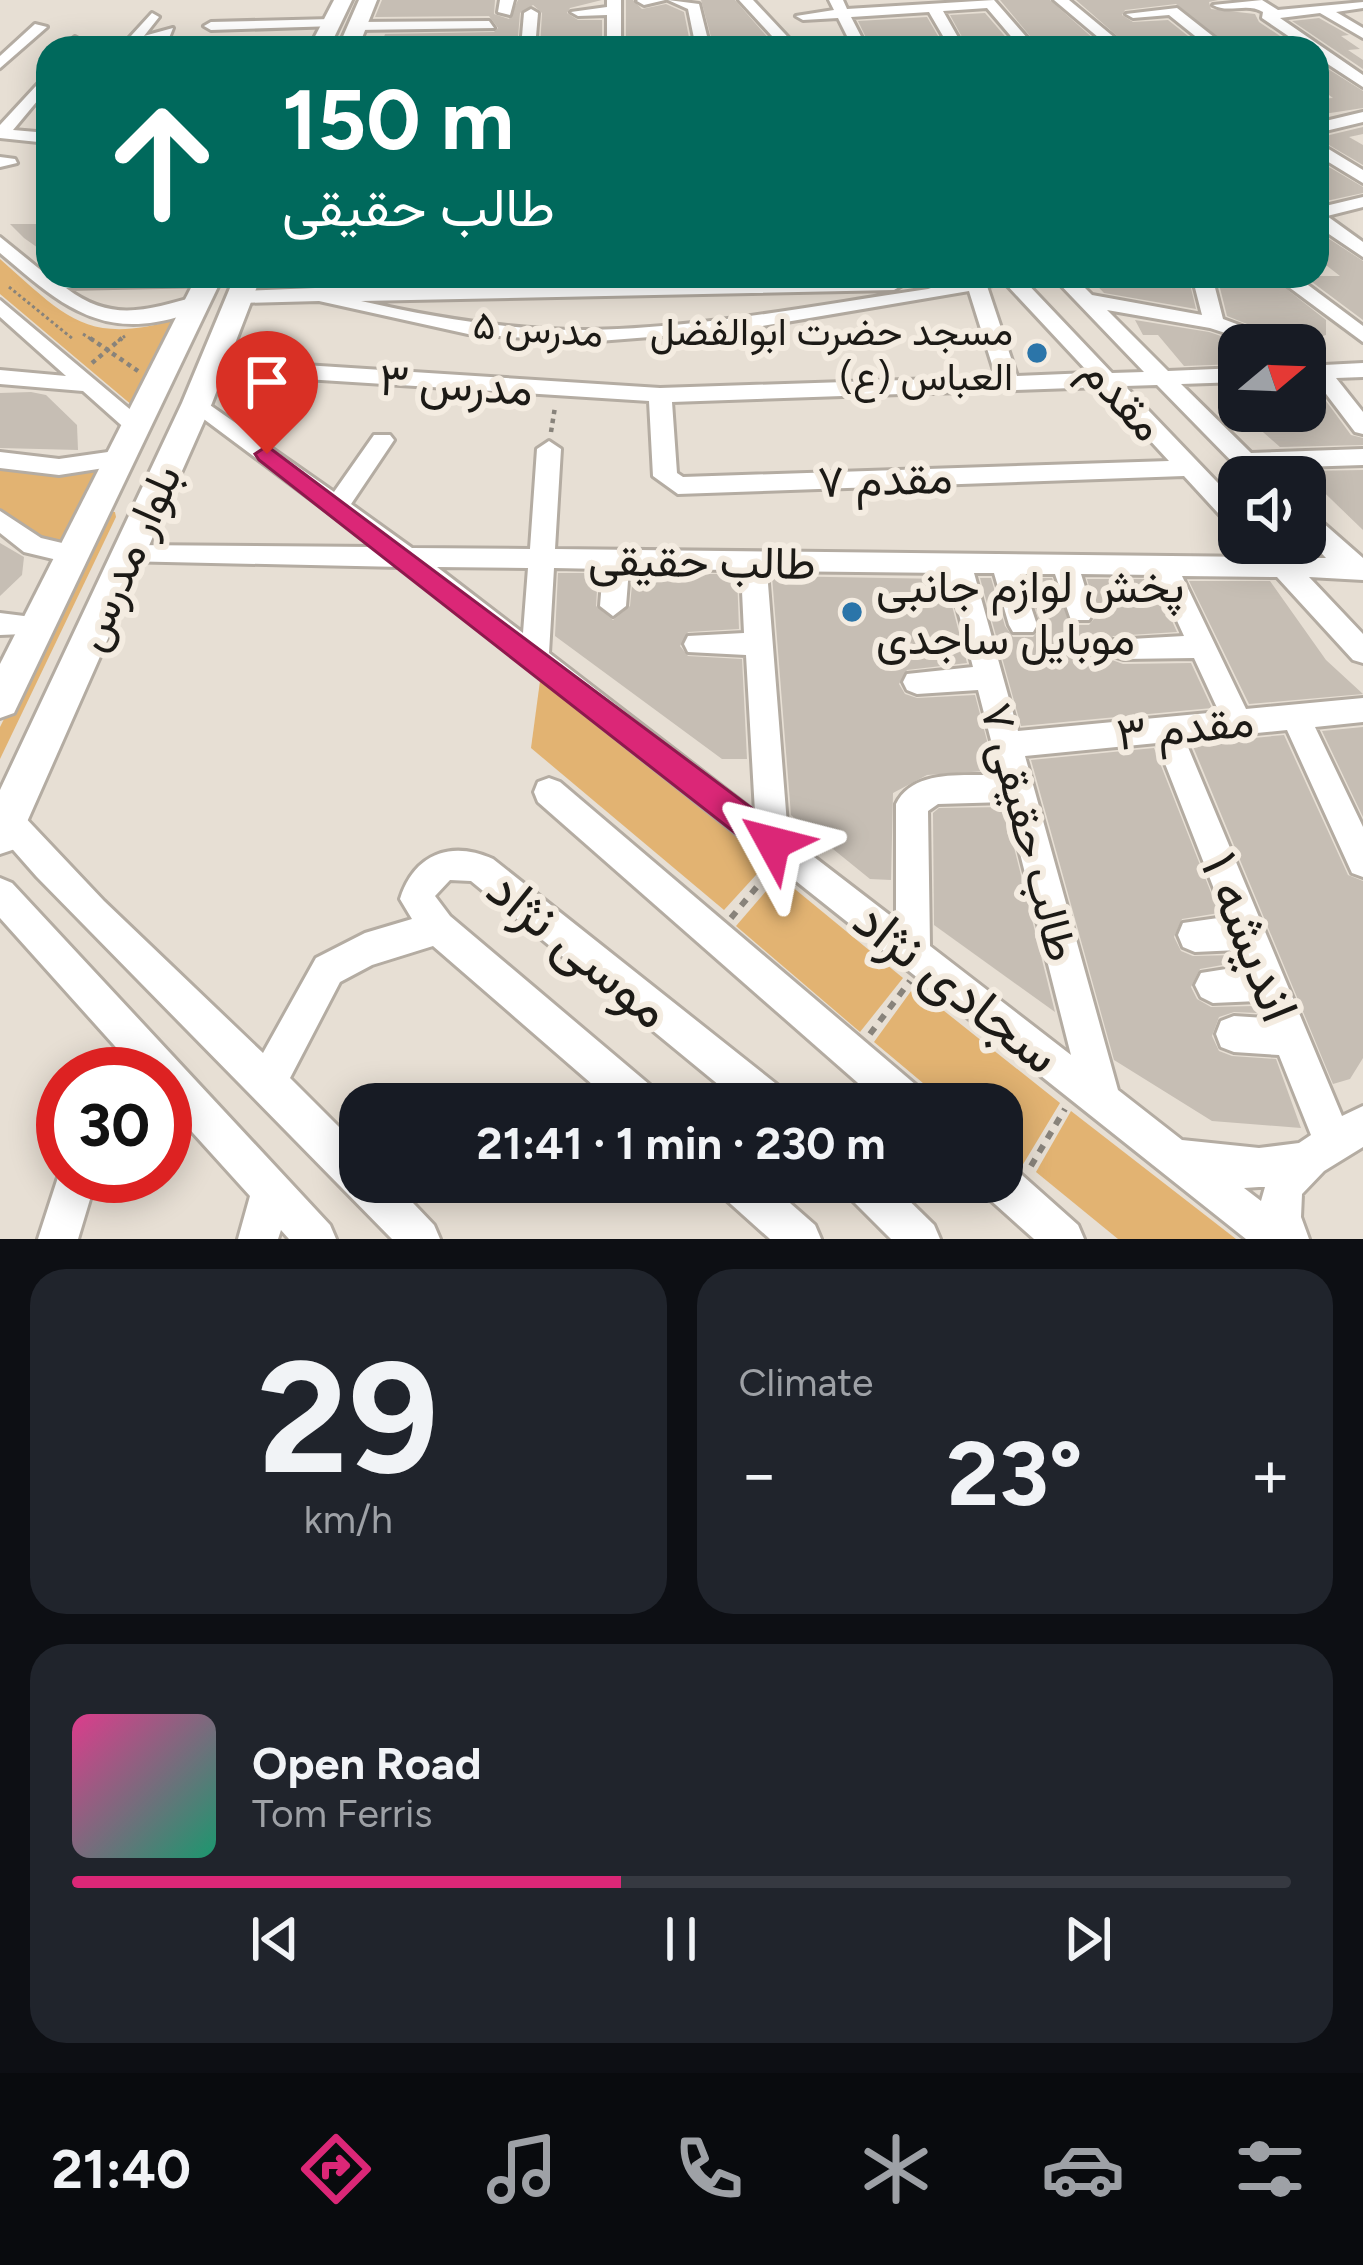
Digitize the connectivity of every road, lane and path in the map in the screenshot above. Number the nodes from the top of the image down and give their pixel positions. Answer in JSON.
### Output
{"nodes":[{"id":1,"x":343,"y":0,"type":"edge"},
{"id":2,"x":368,"y":0,"type":"edge"},
{"id":3,"x":658,"y":0,"type":"edge"},
{"id":4,"x":746,"y":0,"type":"edge"},
{"id":5,"x":787,"y":0,"type":"edge"},
{"id":6,"x":1061,"y":0,"type":"edge"},
{"id":7,"x":644,"y":1,"type":"edge"},
{"id":8,"x":988,"y":2,"type":"edge"},
{"id":9,"x":675,"y":5,"type":"edge"},
{"id":10,"x":944,"y":5,"type":"edge"},
{"id":11,"x":1220,"y":5,"type":"dead end"},
{"id":12,"x":1358,"y":5,"type":"dead end"},
{"id":13,"x":839,"y":7,"type":"edge"},
{"id":14,"x":1322,"y":9,"type":"junction"},
{"id":15,"x":531,"y":13,"type":"dead end"},
{"id":16,"x":1133,"y":14,"type":"dead end"},
{"id":17,"x":1283,"y":16,"type":"junction"},
{"id":18,"x":152,"y":17,"type":"dead end"},
{"id":19,"x":578,"y":18,"type":"dead end"},
{"id":20,"x":331,"y":23,"type":"junction"},
{"id":21,"x":489,"y":25,"type":"dead end"},
{"id":22,"x":211,"y":26,"type":"dead end"},
{"id":23,"x":357,"y":26,"type":"junction"},
{"id":24,"x":40,"y":27,"type":"dead end"},
{"id":25,"x":616,"y":29,"type":"edge"},
{"id":26,"x":946,"y":30,"type":"junction"},
{"id":27,"x":168,"y":31,"type":"dead end"},
{"id":28,"x":924,"y":31,"type":"dead end"},
{"id":29,"x":705,"y":32,"type":"edge"},
{"id":30,"x":137,"y":36,"type":"edge"},
{"id":31,"x":165,"y":36,"type":"edge"},
{"id":32,"x":325,"y":36,"type":"edge"},
{"id":33,"x":353,"y":36,"type":"edge"},
{"id":34,"x":529,"y":36,"type":"edge"},
{"id":35,"x":780,"y":36,"type":"edge"},
{"id":36,"x":854,"y":36,"type":"edge"},
{"id":37,"x":950,"y":36,"type":"edge"},
{"id":38,"x":1018,"y":36,"type":"edge"},
{"id":39,"x":1105,"y":36,"type":"edge"},
{"id":40,"x":1204,"y":36,"type":"edge"},
{"id":41,"x":1305,"y":36,"type":"edge"},
{"id":42,"x":1358,"y":39,"type":"edge"},
{"id":43,"x":1329,"y":53,"type":"edge"},
{"id":44,"x":0,"y":64,"type":"edge"},
{"id":45,"x":1363,"y":82,"type":"edge"},
{"id":46,"x":13,"y":86,"type":"edge"},
{"id":47,"x":36,"y":94,"type":"edge"},
{"id":48,"x":1363,"y":117,"type":"edge"},
{"id":49,"x":1329,"y":125,"type":"edge"},
{"id":50,"x":1,"y":133,"type":"edge"},
{"id":51,"x":36,"y":137,"type":"edge"},
{"id":52,"x":1329,"y":156,"type":"edge"},
{"id":53,"x":1363,"y":178,"type":"edge"},
{"id":54,"x":1363,"y":202,"type":"edge"},
{"id":55,"x":1329,"y":212,"type":"edge"},
{"id":56,"x":1329,"y":224,"type":"edge"},
{"id":57,"x":0,"y":243,"type":"edge"},
{"id":58,"x":1363,"y":251,"type":"edge"},
{"id":59,"x":36,"y":271,"type":"edge"},
{"id":60,"x":57,"y":288,"type":"edge"},
{"id":61,"x":216,"y":288,"type":"edge"},
{"id":62,"x":220,"y":288,"type":"edge"},
{"id":63,"x":221,"y":288,"type":"edge"},
{"id":64,"x":244,"y":288,"type":"edge"},
{"id":65,"x":676,"y":288,"type":"edge"},
{"id":66,"x":956,"y":288,"type":"edge"},
{"id":67,"x":978,"y":288,"type":"edge"},
{"id":68,"x":1019,"y":288,"type":"edge"},
{"id":69,"x":1074,"y":288,"type":"edge"},
{"id":70,"x":1205,"y":288,"type":"edge"},
{"id":71,"x":1300,"y":288,"type":"edge"},
{"id":72,"x":0,"y":291,"type":"edge"},
{"id":73,"x":315,"y":294,"type":"junction"},
{"id":74,"x":1086,"y":300,"type":"junction"},
{"id":75,"x":0,"y":306,"type":"edge"},
{"id":76,"x":1214,"y":323,"type":"junction"},
{"id":77,"x":1218,"y":324,"type":"edge"},
{"id":78,"x":93,"y":329,"type":"dead end"},
{"id":79,"x":130,"y":331,"type":"dead end"},
{"id":80,"x":83,"y":334,"type":"junction"},
{"id":81,"x":1363,"y":336,"type":"edge"},
{"id":82,"x":51,"y":350,"type":"junction"},
{"id":83,"x":107,"y":350,"type":"junction"},
{"id":84,"x":212,"y":365,"type":"junction"},
{"id":85,"x":0,"y":367,"type":"edge"},
{"id":86,"x":1326,"y":369,"type":"edge"},
{"id":87,"x":1363,"y":370,"type":"edge"},
{"id":88,"x":137,"y":371,"type":"dead end"},
{"id":89,"x":1218,"y":376,"type":"edge"},
{"id":90,"x":0,"y":377,"type":"edge"},
{"id":91,"x":88,"y":377,"type":"junction"},
{"id":92,"x":1163,"y":379,"type":"junction"},
{"id":93,"x":1106,"y":381,"type":"junction"},
{"id":94,"x":1009,"y":384,"type":"junction"},
{"id":95,"x":1326,"y":386,"type":"edge"},
{"id":96,"x":557,"y":392,"type":"junction"},
{"id":97,"x":660,"y":395,"type":"junction"},
{"id":98,"x":197,"y":403,"type":"junction"},
{"id":99,"x":137,"y":427,"type":"junction"},
{"id":100,"x":1363,"y":427,"type":"edge"},
{"id":101,"x":382,"y":440,"type":"dead end"},
{"id":102,"x":549,"y":449,"type":"joint"},
{"id":103,"x":1240,"y":456,"type":"edge"},
{"id":104,"x":1363,"y":457,"type":"edge"},
{"id":105,"x":122,"y":458,"type":"junction"},
{"id":106,"x":0,"y":460,"type":"edge"},
{"id":107,"x":1326,"y":461,"type":"edge"},
{"id":108,"x":1190,"y":468,"type":"junction"},
{"id":109,"x":1218,"y":498,"type":"edge"},
{"id":110,"x":337,"y":506,"type":"junction"},
{"id":111,"x":0,"y":520,"type":"edge"},
{"id":112,"x":1326,"y":541,"type":"edge"},
{"id":113,"x":130,"y":554,"type":"junction"},
{"id":114,"x":74,"y":555,"type":"junction"},
{"id":115,"x":409,"y":559,"type":"junction"},
{"id":116,"x":540,"y":560,"type":"junction"},
{"id":117,"x":617,"y":560,"type":"junction"},
{"id":118,"x":753,"y":562,"type":"junction"},
{"id":119,"x":958,"y":564,"type":"junction"},
{"id":120,"x":1004,"y":564,"type":"junction"},
{"id":121,"x":1280,"y":564,"type":"edge"},
{"id":122,"x":1065,"y":565,"type":"junction"},
{"id":123,"x":1164,"y":566,"type":"junction"},
{"id":124,"x":1283,"y":567,"type":"junction"},
{"id":125,"x":1359,"y":572,"type":"edge"},
{"id":126,"x":613,"y":606,"type":"dead end"},
{"id":127,"x":1080,"y":613,"type":"dead end"},
{"id":128,"x":0,"y":624,"type":"edge"},
{"id":129,"x":1023,"y":625,"type":"dead end"},
{"id":130,"x":38,"y":626,"type":"junction"},
{"id":131,"x":698,"y":644,"type":"dead end"},
{"id":132,"x":759,"y":644,"type":"junction"},
{"id":133,"x":1203,"y":647,"type":"junction"},
{"id":134,"x":1123,"y":648,"type":"dead end"},
{"id":135,"x":1363,"y":652,"type":"edge"},
{"id":136,"x":535,"y":657,"type":"junction"},
{"id":137,"x":989,"y":677,"type":"junction"},
{"id":138,"x":917,"y":682,"type":"dead end"},
{"id":139,"x":0,"y":702,"type":"edge"},
{"id":140,"x":1363,"y":710,"type":"edge"},
{"id":141,"x":1295,"y":716,"type":"junction"},
{"id":142,"x":1238,"y":722,"type":"junction"},
{"id":143,"x":1166,"y":729,"type":"junction"},
{"id":144,"x":1007,"y":745,"type":"junction"},
{"id":145,"x":1018,"y":788,"type":"junction"},
{"id":146,"x":550,"y":792,"type":"dead end"},
{"id":147,"x":3,"y":828,"type":"edge"},
{"id":148,"x":779,"y":848,"type":"junction"},
{"id":149,"x":1363,"y":862,"type":"edge"},
{"id":150,"x":57,"y":878,"type":"junction"},
{"id":151,"x":9,"y":903,"type":"edge"},
{"id":152,"x":438,"y":928,"type":"junction"},
{"id":153,"x":1248,"y":932,"type":"junction"},
{"id":154,"x":1195,"y":935,"type":"dead end"},
{"id":155,"x":716,"y":936,"type":"junction"},
{"id":156,"x":919,"y":957,"type":"junction"},
{"id":157,"x":1268,"y":983,"type":"junction"},
{"id":158,"x":1213,"y":985,"type":"dead end"},
{"id":159,"x":1234,"y":1034,"type":"dead end"},
{"id":160,"x":1290,"y":1037,"type":"junction"},
{"id":161,"x":140,"y":1047,"type":"edge"},
{"id":162,"x":854,"y":1056,"type":"junction"},
{"id":163,"x":269,"y":1079,"type":"junction"},
{"id":164,"x":619,"y":1083,"type":"edge"},
{"id":165,"x":746,"y":1083,"type":"edge"},
{"id":166,"x":886,"y":1083,"type":"edge"},
{"id":167,"x":1090,"y":1092,"type":"junction"},
{"id":168,"x":192,"y":1104,"type":"edge"},
{"id":169,"x":1335,"y":1143,"type":"edge"},
{"id":170,"x":339,"y":1153,"type":"edge"},
{"id":171,"x":1168,"y":1153,"type":"junction"},
{"id":172,"x":1023,"y":1169,"type":"edge"},
{"id":173,"x":271,"y":1190,"type":"junction"},
{"id":174,"x":1023,"y":1202,"type":"edge"},
{"id":175,"x":69,"y":1203,"type":"edge"},
{"id":176,"x":386,"y":1203,"type":"edge"},
{"id":177,"x":760,"y":1203,"type":"edge"},
{"id":178,"x":883,"y":1203,"type":"edge"},
{"id":179,"x":58,"y":1239,"type":"edge"},
{"id":180,"x":259,"y":1239,"type":"edge"},
{"id":181,"x":316,"y":1239,"type":"edge"},
{"id":182,"x":420,"y":1239,"type":"edge"},
{"id":183,"x":801,"y":1239,"type":"edge"},
{"id":184,"x":920,"y":1239,"type":"edge"},
{"id":185,"x":1064,"y":1239,"type":"edge"},
{"id":186,"x":1278,"y":1239,"type":"edge"},
{"id":187,"x":1289,"y":1239,"type":"edge"}],
"edges":[{"from":1,"to":20,"type":"main road"},
{"from":2,"to":23,"type":"main road"},
{"from":3,"to":7,"type":"street"},
{"from":4,"to":35,"type":"street"},
{"from":5,"to":13,"type":"street"},
{"from":6,"to":39,"type":"street"},
{"from":8,"to":10,"type":"street"},
{"from":8,"to":38,"type":"street"},
{"from":9,"to":29,"type":"street"},
{"from":10,"to":13,"type":"street"},
{"from":10,"to":26,"type":"street"},
{"from":11,"to":17,"type":"street"},
{"from":12,"to":14,"type":"street"},
{"from":13,"to":36,"type":"street"},
{"from":14,"to":17,"type":"street"},
{"from":14,"to":42,"type":"street"},
{"from":15,"to":34,"type":"street"},
{"from":16,"to":40,"type":"street"},
{"from":17,"to":41,"type":"street"},
{"from":18,"to":30,"type":"street"},
{"from":19,"to":25,"type":"street"},
{"from":20,"to":22,"type":"street"},
{"from":20,"to":32,"type":"main road"},
{"from":21,"to":23,"type":"street"},
{"from":23,"to":33,"type":"main road"},
{"from":24,"to":44,"type":"street"},
{"from":26,"to":28,"type":"street"},
{"from":26,"to":37,"type":"street"},
{"from":27,"to":31,"type":"street"},
{"from":43,"to":45,"type":"street"},
{"from":44,"to":46,"type":"street"},
{"from":47,"to":50,"type":"street"},
{"from":48,"to":49,"type":"street"},
{"from":50,"to":51,"type":"street"},
{"from":52,"to":53,"type":"street"},
{"from":54,"to":55,"type":"street"},
{"from":56,"to":58,"type":"street"},
{"from":57,"to":59,"type":"street"},
{"from":60,"to":61,"type":"street"},
{"from":62,"to":99,"type":"main road","name":"بلوار مدرس"},
{"from":63,"to":84,"type":"main road","name":"بلوار مدرس"},
{"from":64,"to":73,"type":"street"},
{"from":65,"to":73,"type":"street"},
{"from":66,"to":73,"type":"street","name":"مدرس ۵"},
{"from":67,"to":94,"type":"street"},
{"from":68,"to":93,"type":"street","name":"مقدم"},
{"from":69,"to":74,"type":"street","name":"مقدم"},
{"from":70,"to":76,"type":"street"},
{"from":71,"to":81,"type":"street"},
{"from":72,"to":80,"type":"path"},
{"from":74,"to":76,"type":"street"},
{"from":74,"to":92,"type":"street","name":"مقدم"},
{"from":75,"to":82,"type":"street"},
{"from":76,"to":77,"type":"street"},
{"from":78,"to":80,"type":"path"},
{"from":79,"to":83,"type":"path"},
{"from":80,"to":83,"type":"path"},
{"from":82,"to":85,"type":"street"},
{"from":82,"to":91,"type":"street"},
{"from":83,"to":88,"type":"path"},
{"from":83,"to":91,"type":"path"},
{"from":84,"to":96,"type":"street","name":"مدرس ۳"},
{"from":84,"to":98,"type":"main road","name":"بلوار مدرس"},
{"from":86,"to":87,"type":"street"},
{"from":89,"to":92,"type":"street","name":"مدرس ۳"},
{"from":90,"to":91,"type":"street"},
{"from":91,"to":99,"type":"street"},
{"from":92,"to":93,"type":"street","name":"مدرس ۳"},
{"from":92,"to":103,"type":"street","name":"مقدم"},
{"from":93,"to":94,"type":"street","name":"مدرس ۳"},
{"from":93,"to":108,"type":"street","name":"مقدم"},
{"from":94,"to":97,"type":"street","name":"مدرس ۳"},
{"from":95,"to":100,"type":"street"},
{"from":96,"to":97,"type":"street","name":"مدرس ۳"},
{"from":96,"to":102,"type":"path"},
{"from":97,"to":108,"type":"street","name":"مقدم ۷"},
{"from":98,"to":110,"type":"street"},
{"from":98,"to":113,"type":"main road","name":"بلوار مدرس"},
{"from":99,"to":105,"type":"main road","name":"بلوار مدرس"},
{"from":101,"to":110,"type":"street"},
{"from":102,"to":116,"type":"street"},
{"from":104,"to":107,"type":"street"},
{"from":105,"to":106,"type":"street"},
{"from":105,"to":114,"type":"main road","name":"بلوار مدرس"},
{"from":108,"to":109,"type":"street","name":"مقدم"},
{"from":110,"to":115,"type":"street"},
{"from":111,"to":114,"type":"street"},
{"from":112,"to":125,"type":"street"},
{"from":113,"to":115,"type":"street","name":"طالب حقیقی"},
{"from":113,"to":147,"type":"main road","name":"بلوار مدرس"},
{"from":114,"to":130,"type":"main road","name":"بلوار مدرس"},
{"from":115,"to":116,"type":"street","name":"طالب حقیقی"},
{"from":115,"to":136,"type":"street","name":"سجادی نژاد"},
{"from":116,"to":117,"type":"street","name":"طالب حقیقی"},
{"from":116,"to":136,"type":"street"},
{"from":117,"to":118,"type":"street","name":"طالب حقیقی"},
{"from":117,"to":126,"type":"street"},
{"from":118,"to":119,"type":"street","name":"طالب حقیقی"},
{"from":118,"to":132,"type":"street"},
{"from":119,"to":120,"type":"street","name":"طالب حقیقی"},
{"from":119,"to":137,"type":"street","name":"طالب حقیقی ۷"},
{"from":120,"to":122,"type":"street","name":"طالب حقیقی"},
{"from":120,"to":129,"type":"street"},
{"from":121,"to":124,"type":"street"},
{"from":122,"to":123,"type":"street","name":"طالب حقیقی"},
{"from":122,"to":127,"type":"street"},
{"from":123,"to":124,"type":"street","name":"طالب حقیقی"},
{"from":123,"to":133,"type":"street"},
{"from":124,"to":125,"type":"street","name":"طالب حقیقی"},
{"from":124,"to":135,"type":"street"},
{"from":128,"to":130,"type":"street"},
{"from":130,"to":139,"type":"main road","name":"بلوار مدرس"},
{"from":131,"to":132,"type":"street"},
{"from":132,"to":148,"type":"street"},
{"from":133,"to":134,"type":"street"},
{"from":133,"to":142,"type":"street"},
{"from":136,"to":148,"type":"street","name":"سجادی نژاد"},
{"from":137,"to":138,"type":"street"},
{"from":137,"to":144,"type":"street","name":"طالب حقیقی ۷"},
{"from":140,"to":141,"type":"street","name":"مقدم ۳"},
{"from":141,"to":142,"type":"street","name":"مقدم ۳"},
{"from":141,"to":149,"type":"street"},
{"from":142,"to":143,"type":"street","name":"مقدم ۳"},
{"from":143,"to":144,"type":"street","name":"مقدم ۳"},
{"from":143,"to":153,"type":"street","name":"اندیشه ۱"},
{"from":144,"to":145,"type":"street","name":"طالب حقیقی ۷"},
{"from":145,"to":156,"type":"street"},
{"from":145,"to":167,"type":"street","name":"طالب حقیقی ۷"},
{"from":146,"to":155,"type":"street"},
{"from":147,"to":150,"type":"street"},
{"from":148,"to":155,"type":"path"},
{"from":148,"to":156,"type":"street","name":"سجادی نژاد"},
{"from":150,"to":151,"type":"street"},
{"from":150,"to":163,"type":"street"},
{"from":151,"to":161,"type":"street"},
{"from":152,"to":163,"type":"street","name":"موسی نژاد"},
{"from":152,"to":164,"type":"street","name":"موسی نژاد"},
{"from":152,"to":165,"type":"street","name":"موسی نژاد"},
{"from":153,"to":154,"type":"street"},
{"from":153,"to":157,"type":"street","name":"اندیشه ۱"},
{"from":155,"to":162,"type":"street"},
{"from":156,"to":162,"type":"path"},
{"from":156,"to":167,"type":"street","name":"سجادی نژاد"},
{"from":157,"to":158,"type":"street"},
{"from":157,"to":160,"type":"street","name":"اندیشه ۱"},
{"from":159,"to":160,"type":"street"},
{"from":160,"to":169,"type":"street","name":"اندیشه ۱"},
{"from":162,"to":166,"type":"street"},
{"from":163,"to":170,"type":"street"},
{"from":167,"to":171,"type":"street","name":"سجادی نژاد"},
{"from":167,"to":172,"type":"path"},
{"from":168,"to":173,"type":"street"},
{"from":169,"to":171,"type":"street"},
{"from":169,"to":187,"type":"street"},
{"from":171,"to":186,"type":"street","name":"سجادی نژاد"},
{"from":173,"to":180,"type":"street"},
{"from":173,"to":181,"type":"street"},
{"from":174,"to":185,"type":"street"},
{"from":175,"to":179,"type":"street"},
{"from":176,"to":182,"type":"street"},
{"from":177,"to":183,"type":"street"},
{"from":178,"to":184,"type":"street"}]}
